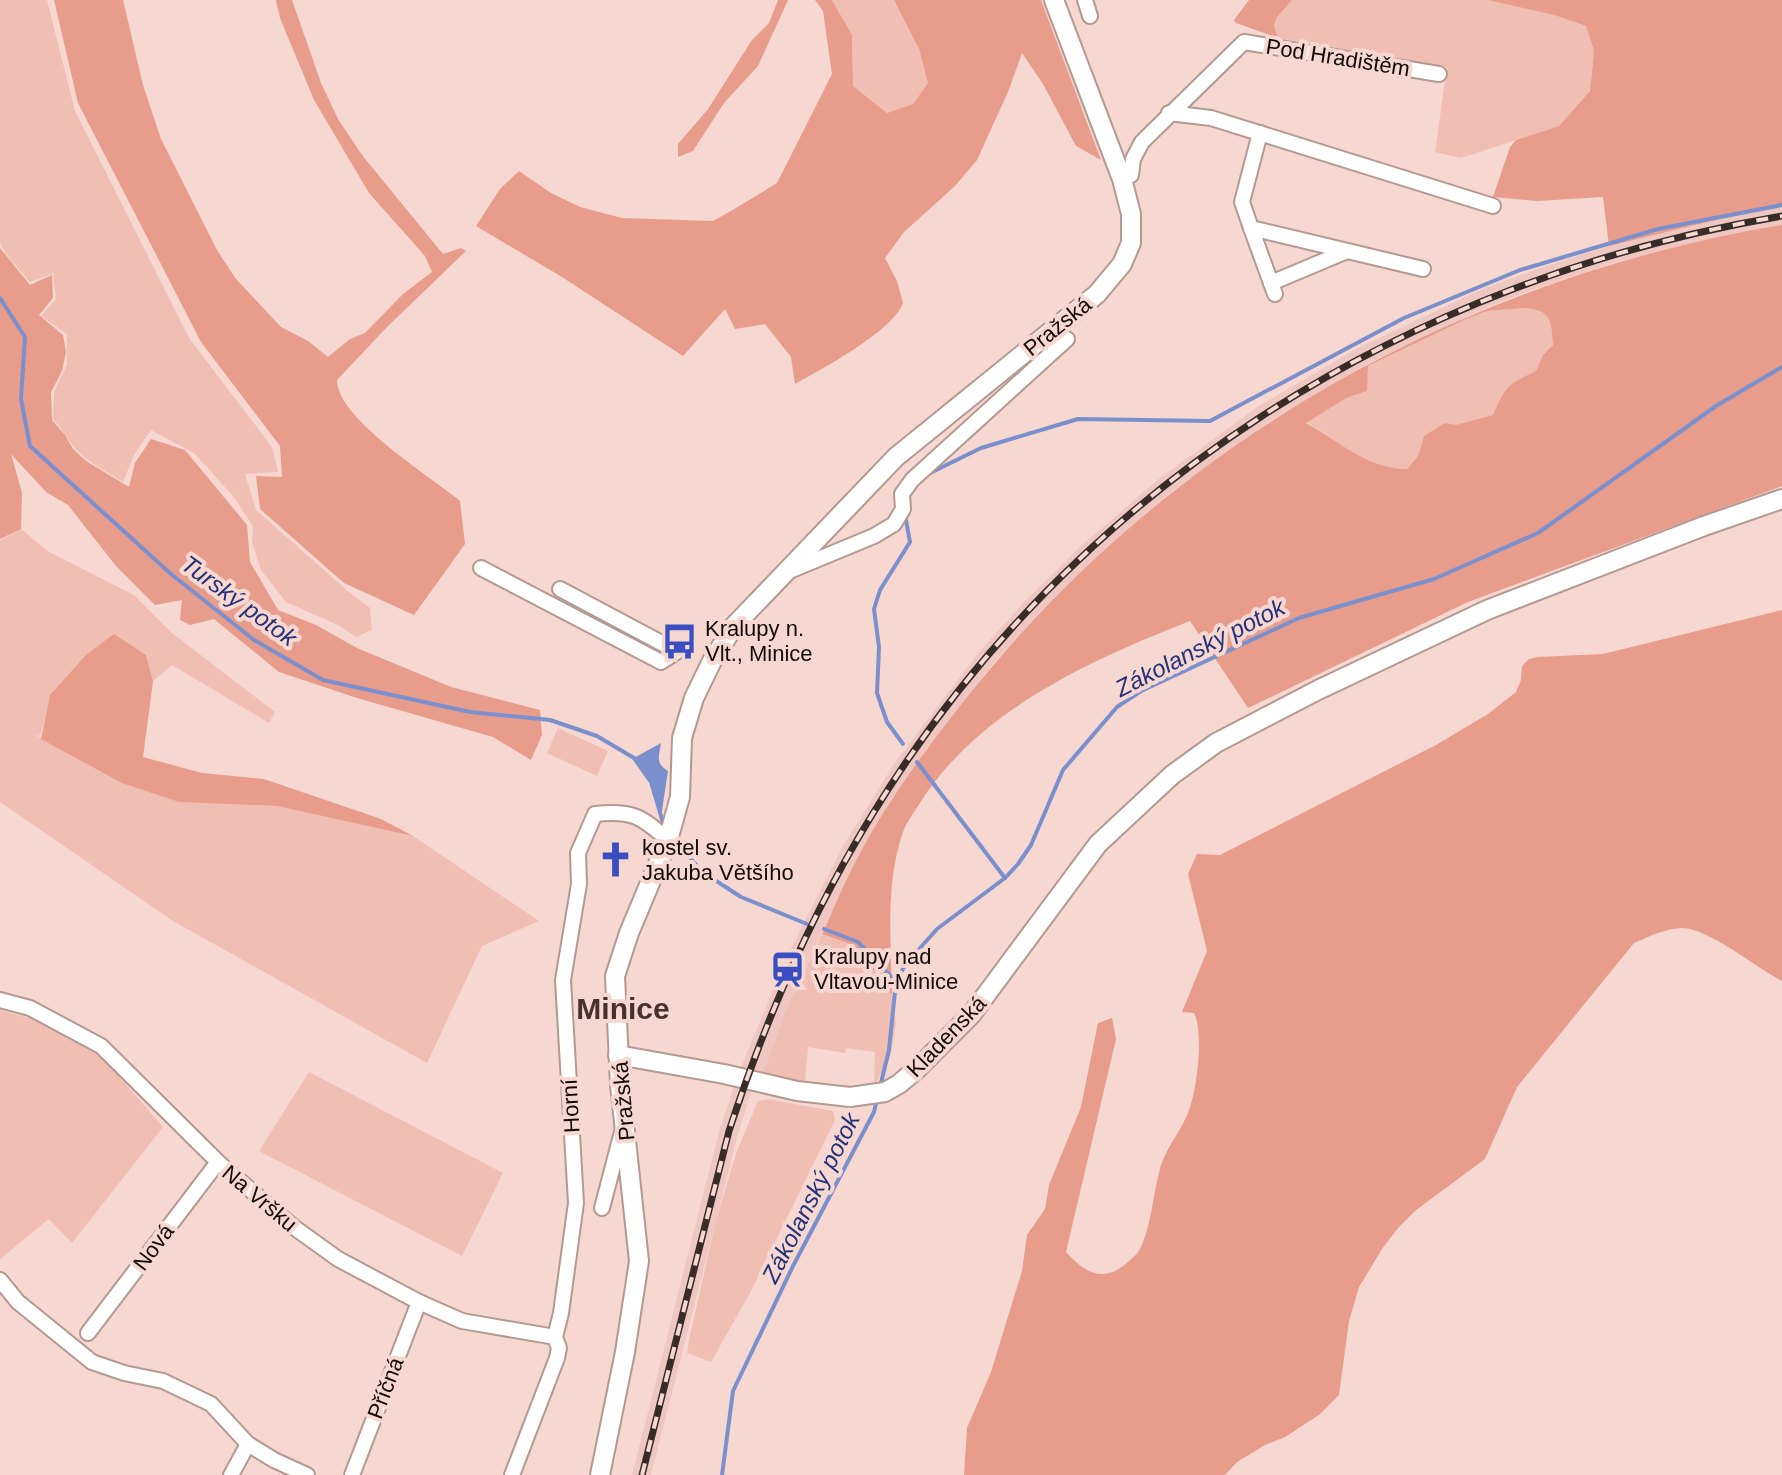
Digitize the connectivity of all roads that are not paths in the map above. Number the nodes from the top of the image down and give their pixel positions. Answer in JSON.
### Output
{"nodes":[{"id":1,"x":1054,"y":0,"type":"edge"},
{"id":2,"x":1085,"y":0,"type":"edge"},
{"id":3,"x":1090,"y":16,"type":"dead end"},
{"id":4,"x":1439,"y":74,"type":"dead end"},
{"id":5,"x":1169,"y":113,"type":"junction"},
{"id":6,"x":1260,"y":133,"type":"junction"},
{"id":7,"x":1127,"y":177,"type":"junction"},
{"id":8,"x":1493,"y":206,"type":"dead end"},
{"id":9,"x":1251,"y":228,"type":"junction"},
{"id":10,"x":1347,"y":251,"type":"junction"},
{"id":11,"x":1423,"y":269,"type":"dead end"},
{"id":12,"x":1067,"y":339,"type":"dead end"},
{"id":13,"x":1782,"y":499,"type":"edge"},
{"id":14,"x":481,"y":568,"type":"dead end"},
{"id":15,"x":783,"y":574,"type":"junction"},
{"id":16,"x":560,"y":589,"type":"dead end"},
{"id":17,"x":668,"y":840,"type":"junction"},
{"id":18,"x":0,"y":1000,"type":"edge"},
{"id":19,"x":618,"y":1055,"type":"junction"},
{"id":20,"x":624,"y":1124,"type":"junction"},
{"id":21,"x":218,"y":1162,"type":"junction"},
{"id":22,"x":602,"y":1208,"type":"dead end"},
{"id":23,"x":0,"y":1280,"type":"edge"},
{"id":24,"x":419,"y":1302,"type":"junction"},
{"id":25,"x":88,"y":1333,"type":"dead end"},
{"id":26,"x":555,"y":1337,"type":"junction"},
{"id":27,"x":248,"y":1444,"type":"junction"},
{"id":28,"x":231,"y":1475,"type":"edge"},
{"id":29,"x":307,"y":1475,"type":"edge"},
{"id":30,"x":352,"y":1475,"type":"edge"},
{"id":31,"x":512,"y":1475,"type":"edge"},
{"id":32,"x":600,"y":1475,"type":"edge"}],
"edges":[{"from":1,"to":7,"type":"main road","name":"Pražská"},
{"from":2,"to":3,"type":"street"},
{"from":4,"to":5,"type":"street","name":"Pod Hradištěm"},
{"from":5,"to":6,"type":"street"},
{"from":5,"to":7,"type":"street","name":"Pod Hradištěm"},
{"from":6,"to":8,"type":"street"},
{"from":6,"to":9,"type":"street"},
{"from":7,"to":15,"type":"main road","name":"Pražská"},
{"from":9,"to":10,"type":"street"},
{"from":9,"to":10,"type":"street"},
{"from":10,"to":11,"type":"street"},
{"from":12,"to":15,"type":"street","name":"Pražská"},
{"from":13,"to":19,"type":"main road","name":"Kladenská"},
{"from":14,"to":16,"type":"street"},
{"from":15,"to":17,"type":"main road","name":"Pražská"},
{"from":17,"to":19,"type":"main road","name":"Pražská"},
{"from":17,"to":26,"type":"street","name":"Horní"},
{"from":18,"to":21,"type":"street","name":"Na Vršku"},
{"from":19,"to":20,"type":"main road","name":"Pražská"},
{"from":20,"to":22,"type":"street"},
{"from":20,"to":32,"type":"main road","name":"Pražská"},
{"from":21,"to":24,"type":"street","name":"Na Vršku"},
{"from":21,"to":25,"type":"street","name":"Nová"},
{"from":23,"to":27,"type":"street"},
{"from":24,"to":26,"type":"street","name":"Na Vršku"},
{"from":24,"to":30,"type":"street","name":"Příčná"},
{"from":26,"to":31,"type":"street","name":"Horní"},
{"from":27,"to":28,"type":"street"},
{"from":27,"to":29,"type":"street"}]}
